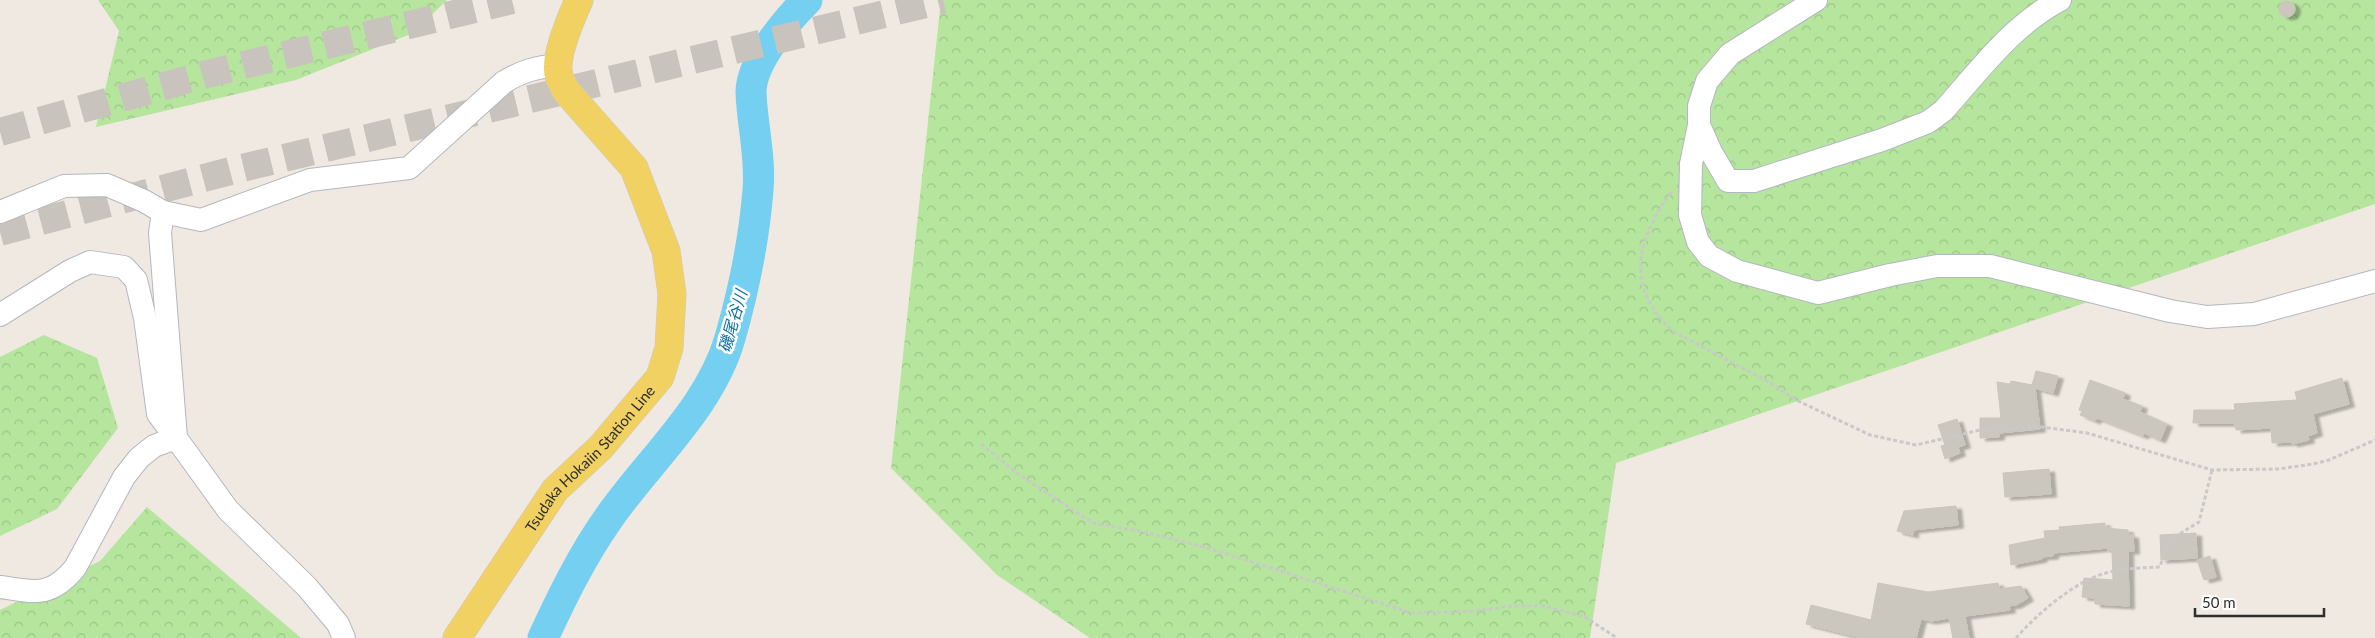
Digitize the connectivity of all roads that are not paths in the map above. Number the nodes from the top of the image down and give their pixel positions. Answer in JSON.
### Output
{"nodes":[{"id":1,"x":579,"y":0,"type":"edge"},
{"id":2,"x":1816,"y":0,"type":"edge"},
{"id":3,"x":2060,"y":0,"type":"edge"},
{"id":4,"x":558,"y":65,"type":"junction"},
{"id":5,"x":1699,"y":125,"type":"junction"},
{"id":6,"x":0,"y":212,"type":"edge"},
{"id":7,"x":163,"y":212,"type":"junction"},
{"id":8,"x":2375,"y":281,"type":"edge"},
{"id":9,"x":0,"y":315,"type":"edge"},
{"id":10,"x":176,"y":438,"type":"junction"},
{"id":11,"x":0,"y":587,"type":"edge"},
{"id":12,"x":344,"y":638,"type":"edge"},
{"id":13,"x":457,"y":638,"type":"edge"}],
"edges":[{"from":1,"to":4,"type":"main road"},
{"from":2,"to":5,"type":"street"},
{"from":3,"to":5,"type":"street"},
{"from":4,"to":7,"type":"street"},
{"from":4,"to":13,"type":"main road","name":"Tsudaka Hokaiin Station Line"},
{"from":5,"to":8,"type":"street"},
{"from":6,"to":7,"type":"street"},
{"from":7,"to":10,"type":"street"},
{"from":9,"to":10,"type":"street"},
{"from":10,"to":11,"type":"street"},
{"from":10,"to":12,"type":"street"}]}
